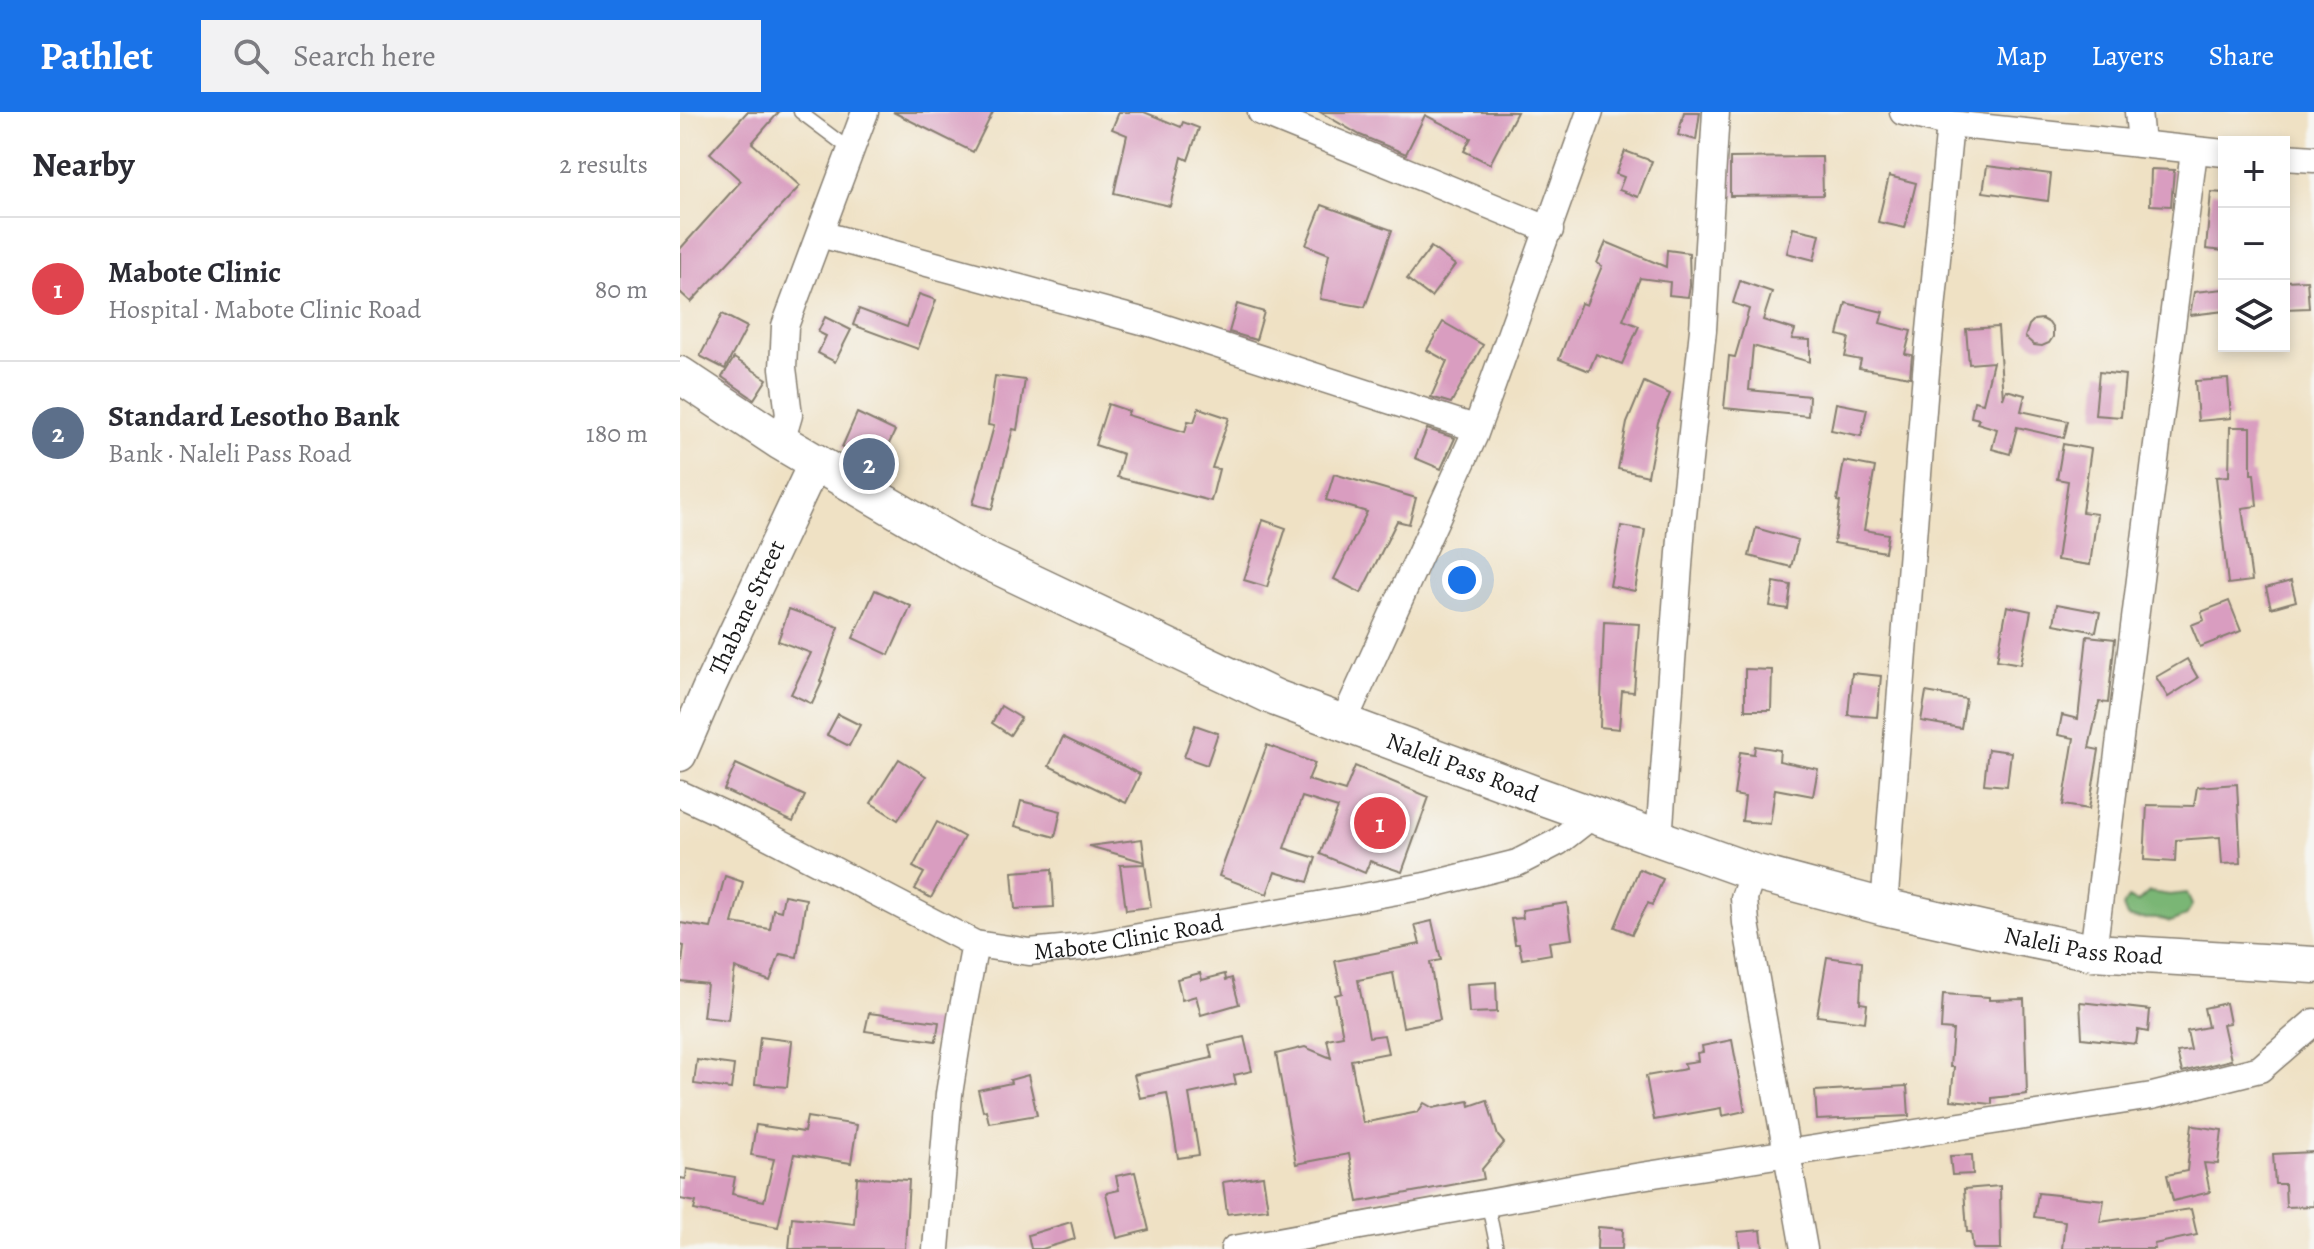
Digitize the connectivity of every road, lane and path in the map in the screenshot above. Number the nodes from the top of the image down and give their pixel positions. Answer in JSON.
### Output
{"nodes":[{"id":1,"x":800,"y":112,"type":"edge"},
{"id":2,"x":865,"y":112,"type":"edge"},
{"id":3,"x":1590,"y":112,"type":"edge"},
{"id":4,"x":1716,"y":112,"type":"edge"},
{"id":5,"x":1903,"y":112,"type":"edge"},
{"id":6,"x":2138,"y":112,"type":"edge"},
{"id":7,"x":1268,"y":113,"type":"edge"},
{"id":8,"x":1950,"y":124,"type":"junction"},
{"id":9,"x":2141,"y":143,"type":"junction"},
{"id":10,"x":852,"y":151,"type":"junction"},
{"id":11,"x":2194,"y":151,"type":"junction"},
{"id":12,"x":2218,"y":153,"type":"edge"},
{"id":13,"x":2290,"y":157,"type":"edge"},
{"id":14,"x":2314,"y":159,"type":"edge"},
{"id":15,"x":1550,"y":230,"type":"junction"},
{"id":16,"x":820,"y":234,"type":"junction"},
{"id":17,"x":680,"y":375,"type":"edge"},
{"id":18,"x":1475,"y":428,"type":"junction"},
{"id":19,"x":781,"y":442,"type":"junction"},
{"id":20,"x":816,"y":460,"type":"junction"},
{"id":21,"x":1343,"y":723,"type":"junction"},
{"id":22,"x":680,"y":755,"type":"edge"},
{"id":23,"x":680,"y":794,"type":"edge"},
{"id":24,"x":1594,"y":814,"type":"junction"},
{"id":25,"x":1659,"y":839,"type":"junction"},
{"id":26,"x":1753,"y":872,"type":"junction"},
{"id":27,"x":1884,"y":907,"type":"junction"},
{"id":28,"x":975,"y":944,"type":"junction"},
{"id":29,"x":2093,"y":952,"type":"junction"},
{"id":30,"x":2314,"y":965,"type":"edge"},
{"id":31,"x":2314,"y":1022,"type":"edge"},
{"id":32,"x":1785,"y":1152,"type":"junction"},
{"id":33,"x":1488,"y":1205,"type":"junction"},
{"id":34,"x":1297,"y":1244,"type":"edge"},
{"id":35,"x":936,"y":1249,"type":"edge"},
{"id":36,"x":1234,"y":1249,"type":"edge"},
{"id":37,"x":1497,"y":1249,"type":"edge"},
{"id":38,"x":1804,"y":1249,"type":"edge"}],
"edges":[{"from":1,"to":10,"type":"lane"},
{"from":2,"to":10,"type":"street"},
{"from":3,"to":15,"type":"street"},
{"from":4,"to":25,"type":"street"},
{"from":5,"to":8,"type":"street"},
{"from":6,"to":9,"type":"street"},
{"from":7,"to":15,"type":"street"},
{"from":8,"to":9,"type":"street"},
{"from":8,"to":27,"type":"street"},
{"from":9,"to":11,"type":"street"},
{"from":10,"to":16,"type":"street"},
{"from":11,"to":12,"type":"street"},
{"from":11,"to":29,"type":"street"},
{"from":13,"to":14,"type":"street"},
{"from":15,"to":18,"type":"street"},
{"from":16,"to":18,"type":"street"},
{"from":16,"to":19,"type":"street"},
{"from":17,"to":19,"type":"main road","name":"Naleli Pass Road"},
{"from":18,"to":21,"type":"street"},
{"from":19,"to":20,"type":"main road","name":"Naleli Pass Road"},
{"from":20,"to":21,"type":"main road","name":"Naleli Pass Road"},
{"from":20,"to":22,"type":"street","name":"Thabane Street"},
{"from":21,"to":24,"type":"main road","name":"Naleli Pass Road"},
{"from":23,"to":28,"type":"street","name":"Mabote Clinic Road"},
{"from":24,"to":25,"type":"main road","name":"Naleli Pass Road"},
{"from":24,"to":28,"type":"street","name":"Mabote Clinic Road"},
{"from":25,"to":26,"type":"main road","name":"Naleli Pass Road"},
{"from":26,"to":27,"type":"main road","name":"Naleli Pass Road"},
{"from":26,"to":32,"type":"street"},
{"from":27,"to":29,"type":"main road","name":"Naleli Pass Road"},
{"from":28,"to":35,"type":"street"},
{"from":29,"to":30,"type":"main road","name":"Naleli Pass Road"},
{"from":31,"to":32,"type":"street"},
{"from":32,"to":33,"type":"street"},
{"from":32,"to":38,"type":"street"},
{"from":33,"to":34,"type":"street"},
{"from":33,"to":37,"type":"lane"},
{"from":34,"to":36,"type":"street"}]}
